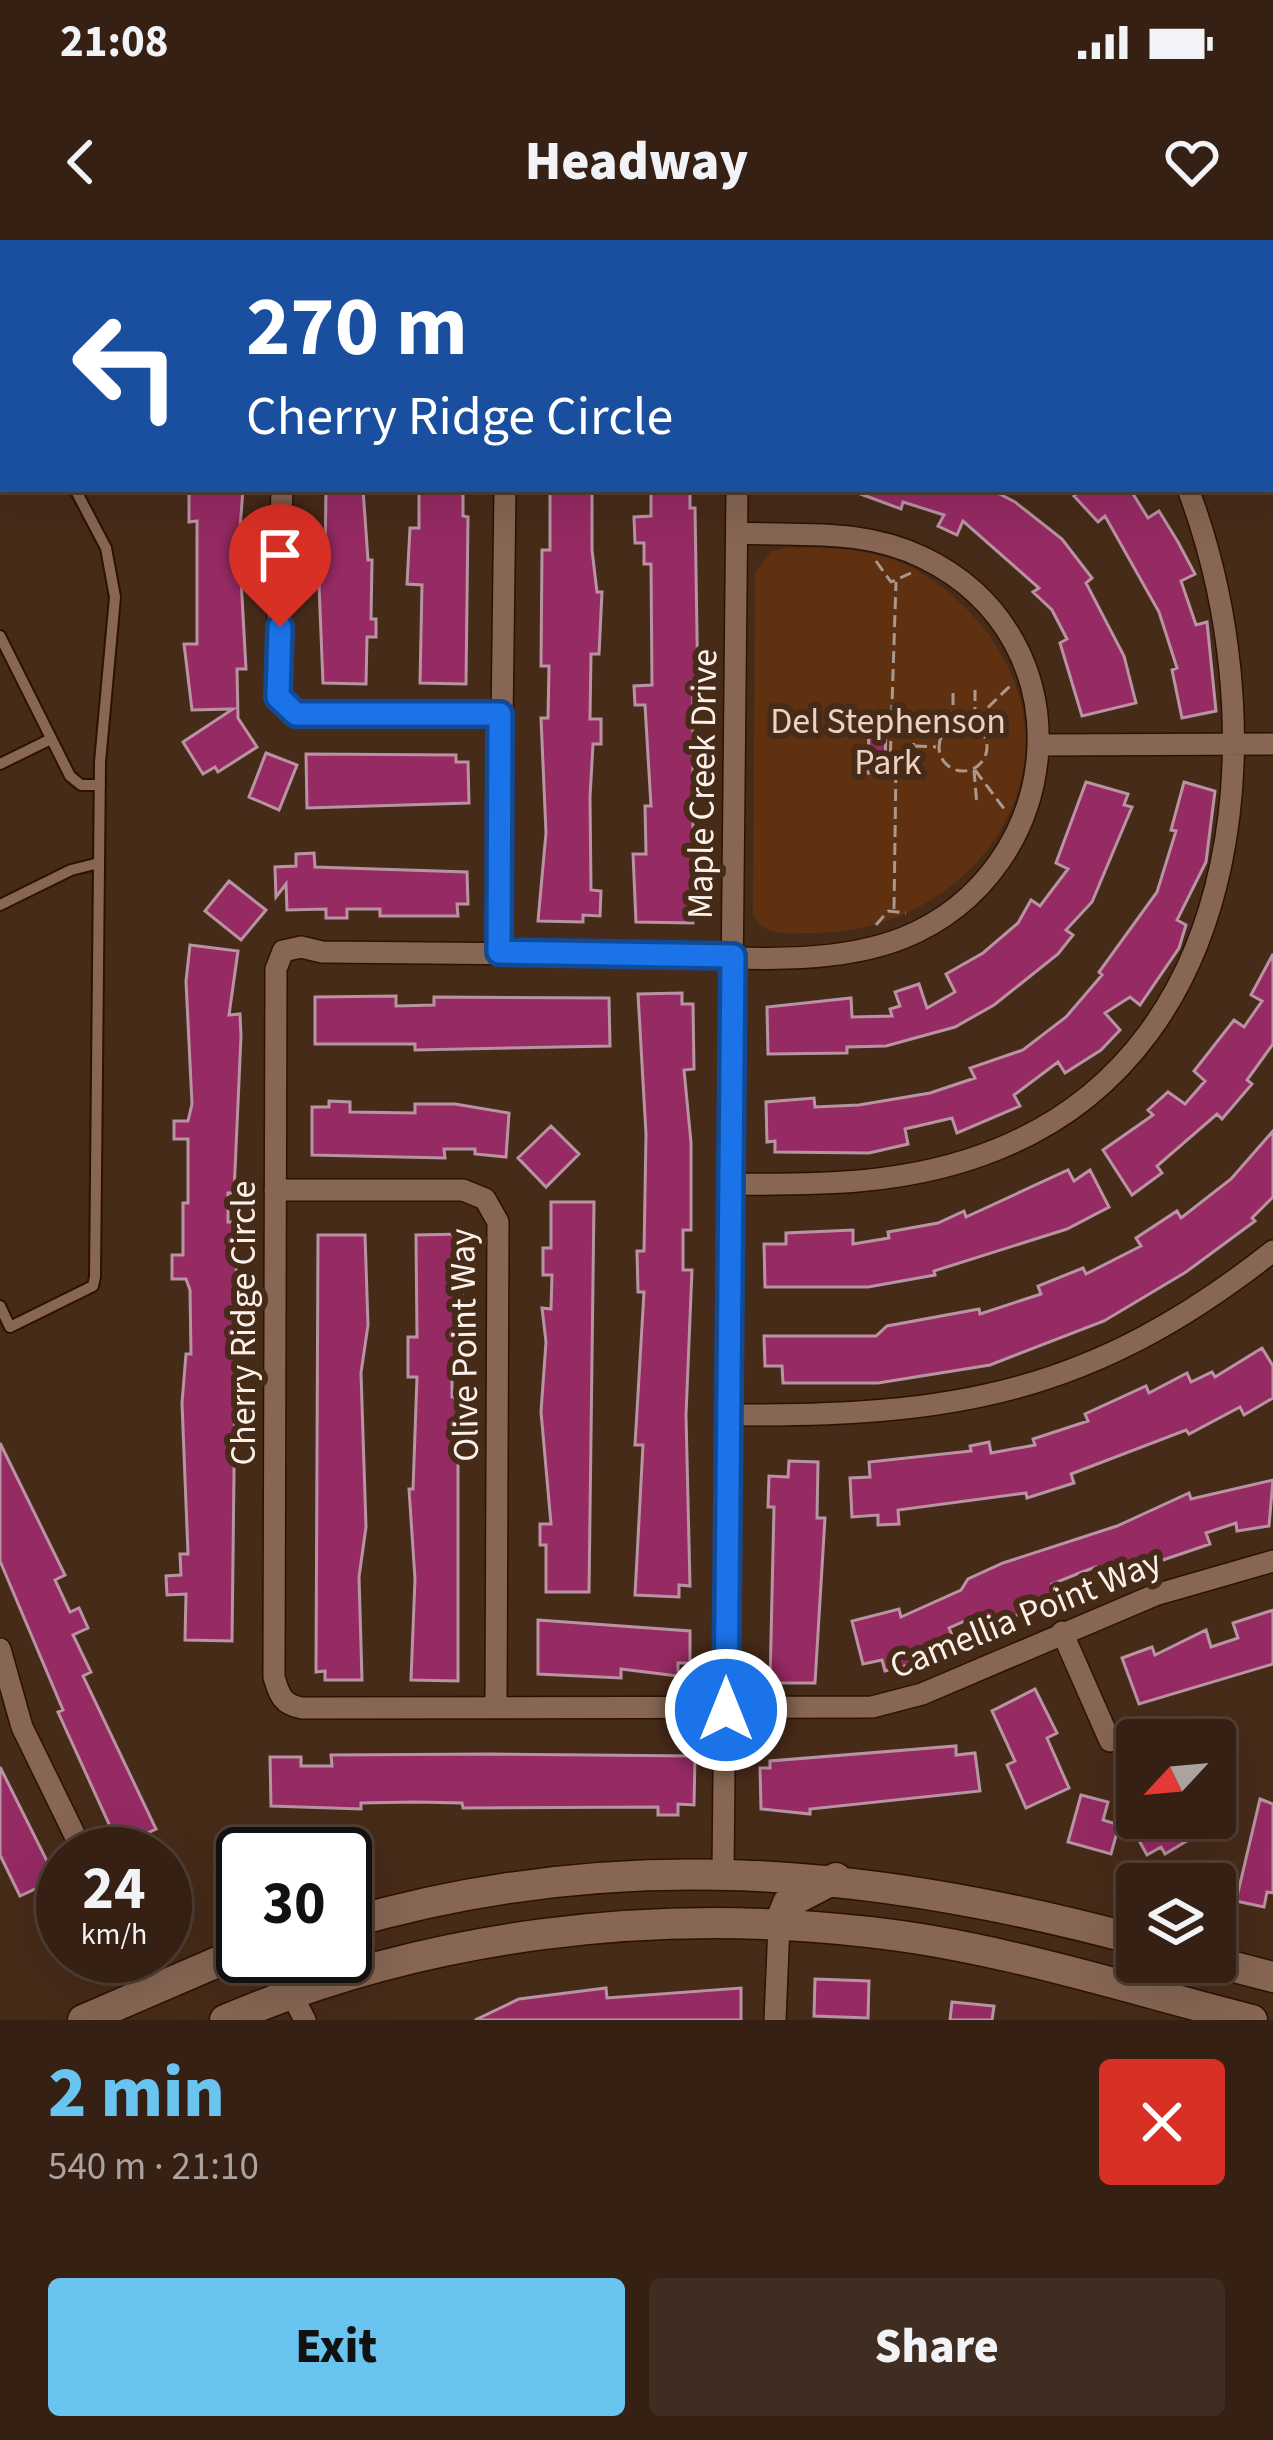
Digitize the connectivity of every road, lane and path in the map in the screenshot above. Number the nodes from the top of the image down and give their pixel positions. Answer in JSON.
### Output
{"nodes":[{"id":1,"x":77,"y":492,"type":"edge"},
{"id":2,"x":282,"y":492,"type":"edge"},
{"id":3,"x":505,"y":492,"type":"edge"},
{"id":4,"x":737,"y":492,"type":"edge"},
{"id":5,"x":1190,"y":492,"type":"edge"},
{"id":6,"x":736,"y":533,"type":"junction"},
{"id":7,"x":1237,"y":576,"type":"dead end"},
{"id":8,"x":896,"y":582,"type":"dead end"},
{"id":9,"x":0,"y":636,"type":"edge"},
{"id":10,"x":1027,"y":677,"type":"junction"},
{"id":11,"x":953,"y":689,"type":"dead end"},
{"id":12,"x":975,"y":690,"type":"dead end"},
{"id":13,"x":500,"y":714,"type":"junction"},
{"id":14,"x":975,"y":723,"type":"junction"},
{"id":15,"x":896,"y":725,"type":"junction"},
{"id":16,"x":953,"y":725,"type":"junction"},
{"id":17,"x":1272,"y":738,"type":"edge"},
{"id":18,"x":51,"y":739,"type":"junction"},
{"id":19,"x":1041,"y":745,"type":"junction"},
{"id":20,"x":914,"y":746,"type":"junction"},
{"id":21,"x":939,"y":747,"type":"junction"},
{"id":22,"x":1272,"y":763,"type":"edge"},
{"id":23,"x":0,"y":764,"type":"edge"},
{"id":24,"x":896,"y":766,"type":"junction"},
{"id":25,"x":974,"y":768,"type":"junction"},
{"id":26,"x":100,"y":785,"type":"junction"},
{"id":27,"x":977,"y":806,"type":"dead end"},
{"id":28,"x":1020,"y":829,"type":"junction"},
{"id":29,"x":99,"y":863,"type":"junction"},
{"id":30,"x":0,"y":905,"type":"edge"},
{"id":31,"x":894,"y":909,"type":"dead end"},
{"id":32,"x":1225,"y":939,"type":"dead end"},
{"id":33,"x":499,"y":952,"type":"junction"},
{"id":34,"x":733,"y":956,"type":"junction"},
{"id":35,"x":729,"y":1184,"type":"junction"},
{"id":36,"x":275,"y":1190,"type":"junction"},
{"id":37,"x":1273,"y":1251,"type":"edge"},
{"id":38,"x":0,"y":1306,"type":"edge"},
{"id":39,"x":728,"y":1414,"type":"junction"},
{"id":40,"x":1273,"y":1561,"type":"edge"},
{"id":41,"x":1062,"y":1632,"type":"junction"},
{"id":42,"x":0,"y":1649,"type":"edge"},
{"id":43,"x":496,"y":1704,"type":"junction"},
{"id":44,"x":726,"y":1710,"type":"junction"},
{"id":45,"x":1110,"y":1741,"type":"dead end"},
{"id":46,"x":71,"y":1827,"type":"edge"},
{"id":47,"x":723,"y":1872,"type":"junction"},
{"id":48,"x":836,"y":1878,"type":"junction"},
{"id":49,"x":372,"y":1919,"type":"edge"},
{"id":50,"x":779,"y":1925,"type":"junction"},
{"id":51,"x":1116,"y":1935,"type":"edge"},
{"id":52,"x":216,"y":1962,"type":"edge"},
{"id":53,"x":1236,"y":1967,"type":"edge"},
{"id":54,"x":1273,"y":1977,"type":"edge"},
{"id":55,"x":148,"y":1983,"type":"edge"},
{"id":56,"x":150,"y":1988,"type":"junction"},
{"id":57,"x":300,"y":2002,"type":"edge"},
{"id":58,"x":83,"y":2020,"type":"edge"},
{"id":59,"x":224,"y":2020,"type":"edge"},
{"id":60,"x":775,"y":2020,"type":"edge"},
{"id":61,"x":1252,"y":2020,"type":"edge"}],
"edges":[{"from":1,"to":26,"type":"lane"},
{"from":2,"to":13,"type":"street"},
{"from":3,"to":13,"type":"street"},
{"from":4,"to":6,"type":"street","name":"Maple Creek Drive"},
{"from":5,"to":7,"type":"street"},
{"from":6,"to":10,"type":"street"},
{"from":6,"to":34,"type":"street","name":"Maple Creek Drive"},
{"from":8,"to":15,"type":"path"},
{"from":9,"to":18,"type":"lane"},
{"from":10,"to":14,"type":"path"},
{"from":10,"to":19,"type":"street"},
{"from":11,"to":16,"type":"path"},
{"from":12,"to":14,"type":"path"},
{"from":13,"to":33,"type":"street"},
{"from":14,"to":16,"type":"path"},
{"from":14,"to":25,"type":"path"},
{"from":15,"to":20,"type":"path"},
{"from":15,"to":24,"type":"path"},
{"from":16,"to":21,"type":"path"},
{"from":17,"to":19,"type":"street"},
{"from":17,"to":22,"type":"street"},
{"from":18,"to":23,"type":"lane"},
{"from":18,"to":26,"type":"lane"},
{"from":19,"to":28,"type":"street"},
{"from":20,"to":21,"type":"path"},
{"from":20,"to":24,"type":"path"},
{"from":21,"to":25,"type":"path"},
{"from":24,"to":31,"type":"path"},
{"from":25,"to":27,"type":"path"},
{"from":25,"to":28,"type":"path"},
{"from":26,"to":29,"type":"lane"},
{"from":28,"to":34,"type":"street","name":"Cherry Ridge Circle"},
{"from":29,"to":30,"type":"lane"},
{"from":29,"to":38,"type":"lane"},
{"from":32,"to":35,"type":"street"},
{"from":33,"to":34,"type":"street","name":"Cherry Ridge Circle"},
{"from":33,"to":36,"type":"street","name":"Cherry Ridge Circle"},
{"from":34,"to":35,"type":"street","name":"Maple Creek Drive"},
{"from":35,"to":39,"type":"street","name":"Maple Creek Drive"},
{"from":36,"to":43,"type":"street","name":"Olive Point Way"},
{"from":36,"to":43,"type":"street","name":"Cherry Ridge Circle"},
{"from":37,"to":39,"type":"street"},
{"from":39,"to":44,"type":"street","name":"Maple Creek Drive"},
{"from":40,"to":41,"type":"street","name":"Camellia Point Way"},
{"from":41,"to":44,"type":"street","name":"Camellia Point Way"},
{"from":41,"to":45,"type":"street"},
{"from":42,"to":46,"type":"street"},
{"from":43,"to":44,"type":"street","name":"Cherry Ridge Circle"},
{"from":44,"to":47,"type":"street","name":"Maple Creek Drive"},
{"from":47,"to":48,"type":"main road"},
{"from":47,"to":49,"type":"main road"},
{"from":48,"to":50,"type":"main road"},
{"from":48,"to":51,"type":"main road"},
{"from":50,"to":57,"type":"main road"},
{"from":50,"to":60,"type":"street"},
{"from":50,"to":61,"type":"main road"},
{"from":52,"to":56,"type":"main road"},
{"from":53,"to":54,"type":"main road"},
{"from":55,"to":56,"type":"street"},
{"from":56,"to":58,"type":"main road"},
{"from":57,"to":59,"type":"main road"}]}
